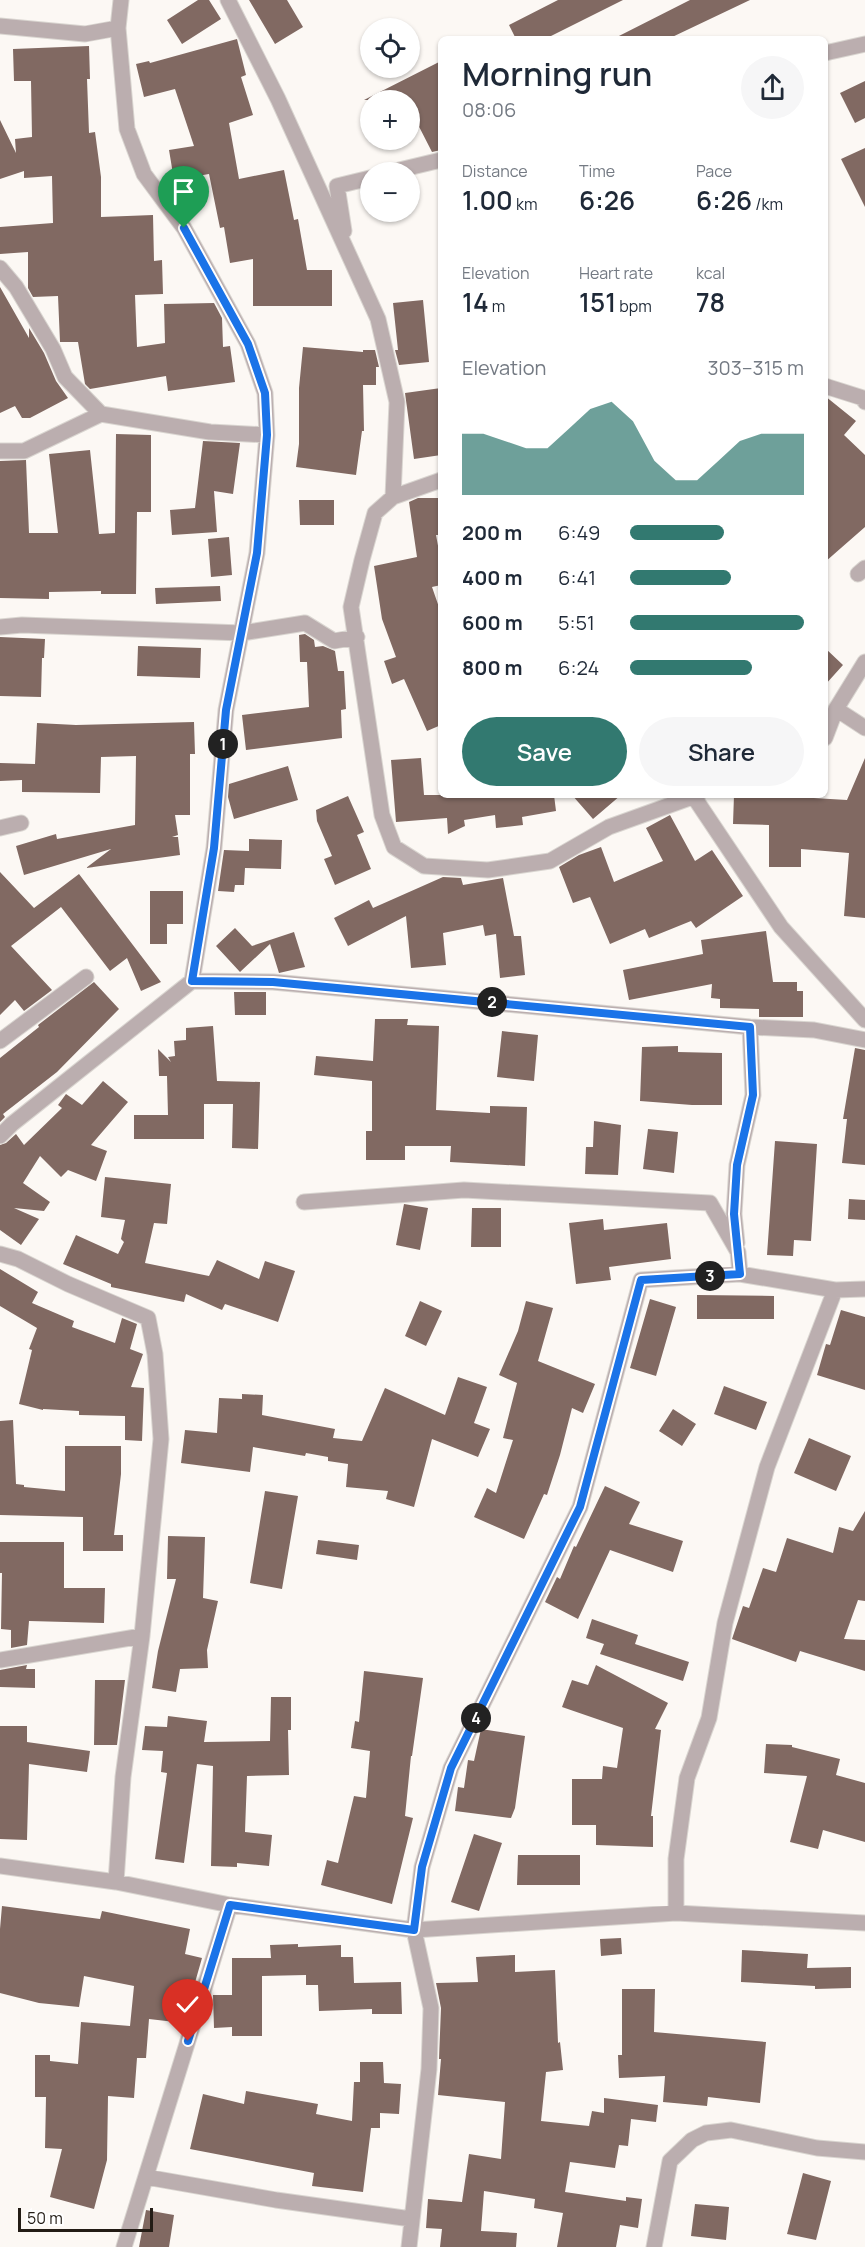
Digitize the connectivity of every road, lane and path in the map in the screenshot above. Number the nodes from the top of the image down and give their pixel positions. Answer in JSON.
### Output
{"nodes":[{"id":1,"x":121,"y":0,"type":"edge"},
{"id":2,"x":228,"y":0,"type":"edge"},
{"id":3,"x":0,"y":26,"type":"edge"},
{"id":4,"x":118,"y":28,"type":"junction"},
{"id":5,"x":865,"y":44,"type":"edge"},
{"id":6,"x":828,"y":52,"type":"edge"},
{"id":7,"x":438,"y":161,"type":"edge"},
{"id":8,"x":420,"y":165,"type":"edge"},
{"id":9,"x":360,"y":180,"type":"edge"},
{"id":10,"x":347,"y":251,"type":"junction"},
{"id":11,"x":0,"y":268,"type":"edge"},
{"id":12,"x":828,"y":387,"type":"edge"},
{"id":13,"x":865,"y":402,"type":"edge"},
{"id":14,"x":100,"y":414,"type":"junction"},
{"id":15,"x":267,"y":435,"type":"junction"},
{"id":16,"x":0,"y":451,"type":"edge"},
{"id":17,"x":438,"y":481,"type":"edge"},
{"id":18,"x":393,"y":497,"type":"junction"},
{"id":19,"x":0,"y":627,"type":"edge"},
{"id":20,"x":242,"y":633,"type":"junction"},
{"id":21,"x":357,"y":637,"type":"junction"},
{"id":22,"x":865,"y":662,"type":"edge"},
{"id":23,"x":836,"y":710,"type":"junction"},
{"id":24,"x":865,"y":728,"type":"edge"},
{"id":25,"x":828,"y":730,"type":"edge"},
{"id":26,"x":690,"y":798,"type":"edge"},
{"id":27,"x":697,"y":798,"type":"edge"},
{"id":28,"x":21,"y":824,"type":"dead end"},
{"id":29,"x":0,"y":828,"type":"edge"},
{"id":30,"x":86,"y":977,"type":"dead end"},
{"id":31,"x":192,"y":981,"type":"junction"},
{"id":32,"x":865,"y":1020,"type":"edge"},
{"id":33,"x":750,"y":1027,"type":"junction"},
{"id":34,"x":865,"y":1040,"type":"edge"},
{"id":35,"x":0,"y":1041,"type":"edge"},
{"id":36,"x":0,"y":1136,"type":"edge"},
{"id":37,"x":304,"y":1202,"type":"dead end"},
{"id":38,"x":738,"y":1252,"type":"junction"},
{"id":39,"x":0,"y":1254,"type":"edge"},
{"id":40,"x":740,"y":1274,"type":"junction"},
{"id":41,"x":865,"y":1289,"type":"edge"},
{"id":42,"x":836,"y":1290,"type":"junction"},
{"id":43,"x":142,"y":1636,"type":"junction"},
{"id":44,"x":0,"y":1660,"type":"edge"},
{"id":45,"x":0,"y":1866,"type":"edge"},
{"id":46,"x":116,"y":1882,"type":"junction"},
{"id":47,"x":230,"y":1905,"type":"junction"},
{"id":48,"x":676,"y":1913,"type":"junction"},
{"id":49,"x":865,"y":1923,"type":"edge"},
{"id":50,"x":414,"y":1930,"type":"junction"},
{"id":51,"x":865,"y":2152,"type":"edge"},
{"id":52,"x":146,"y":2177,"type":"junction"},
{"id":53,"x":411,"y":2219,"type":"junction"},
{"id":54,"x":124,"y":2247,"type":"edge"},
{"id":55,"x":409,"y":2247,"type":"edge"},
{"id":56,"x":654,"y":2247,"type":"edge"}],
"edges":[{"from":1,"to":4,"type":"street"},
{"from":2,"to":10,"type":"street"},
{"from":3,"to":4,"type":"street"},
{"from":4,"to":15,"type":"street"},
{"from":5,"to":6,"type":"street"},
{"from":7,"to":8,"type":"street"},
{"from":9,"to":10,"type":"street"},
{"from":10,"to":18,"type":"street"},
{"from":11,"to":14,"type":"street"},
{"from":12,"to":13,"type":"street"},
{"from":14,"to":15,"type":"street"},
{"from":14,"to":16,"type":"street"},
{"from":15,"to":20,"type":"street"},
{"from":17,"to":18,"type":"street"},
{"from":18,"to":21,"type":"street"},
{"from":19,"to":20,"type":"street"},
{"from":20,"to":21,"type":"street"},
{"from":20,"to":31,"type":"street"},
{"from":21,"to":26,"type":"street"},
{"from":22,"to":23,"type":"street"},
{"from":23,"to":24,"type":"street"},
{"from":23,"to":25,"type":"street"},
{"from":27,"to":32,"type":"street"},
{"from":28,"to":29,"type":"street"},
{"from":30,"to":35,"type":"street"},
{"from":31,"to":33,"type":"street"},
{"from":31,"to":36,"type":"street"},
{"from":33,"to":34,"type":"street"},
{"from":33,"to":38,"type":"street"},
{"from":37,"to":38,"type":"street"},
{"from":38,"to":40,"type":"street"},
{"from":39,"to":43,"type":"street"},
{"from":40,"to":42,"type":"street"},
{"from":40,"to":50,"type":"street"},
{"from":41,"to":42,"type":"street"},
{"from":42,"to":48,"type":"street"},
{"from":43,"to":44,"type":"street"},
{"from":43,"to":46,"type":"street"},
{"from":45,"to":46,"type":"street"},
{"from":46,"to":47,"type":"street"},
{"from":47,"to":50,"type":"street"},
{"from":47,"to":52,"type":"street"},
{"from":48,"to":49,"type":"street"},
{"from":48,"to":50,"type":"street"},
{"from":50,"to":53,"type":"street"},
{"from":51,"to":56,"type":"street"},
{"from":52,"to":53,"type":"street"},
{"from":52,"to":54,"type":"street"},
{"from":53,"to":55,"type":"street"}]}
